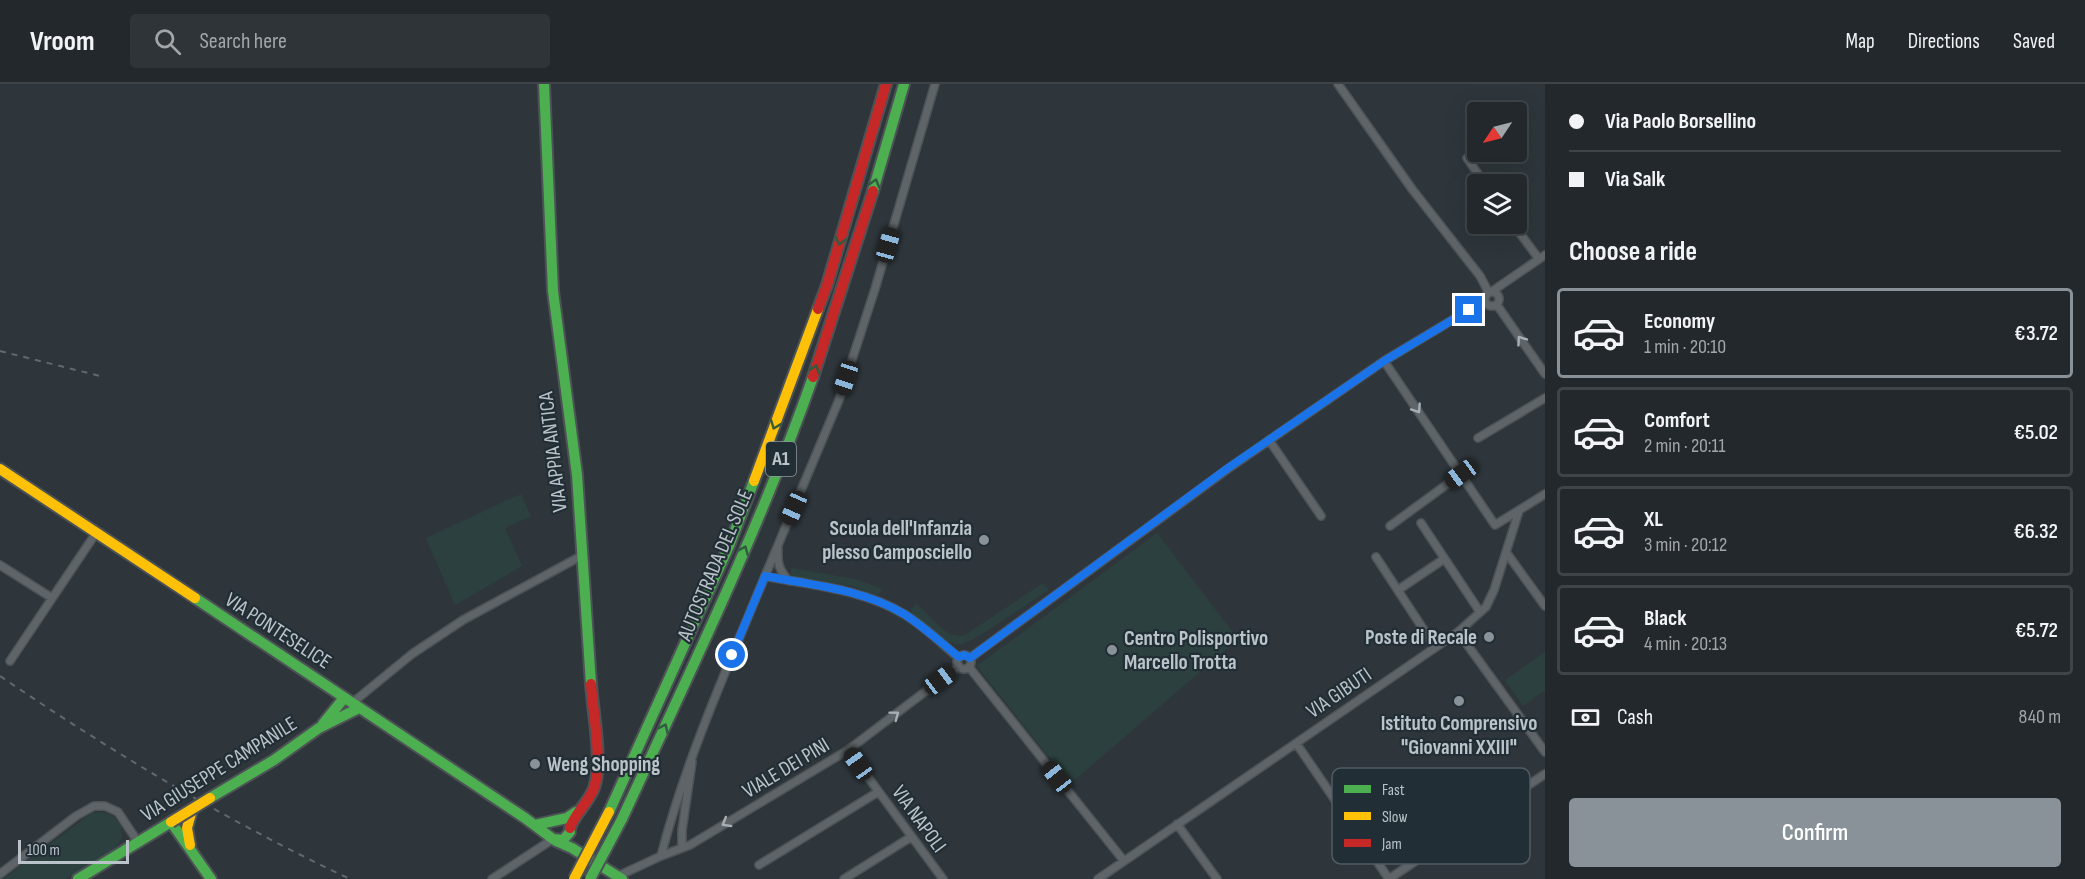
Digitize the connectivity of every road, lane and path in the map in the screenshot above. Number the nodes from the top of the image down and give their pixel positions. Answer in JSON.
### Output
{"nodes":[{"id":1,"x":544,"y":84,"type":"edge"},
{"id":2,"x":886,"y":84,"type":"edge"},
{"id":3,"x":904,"y":84,"type":"edge"},
{"id":4,"x":935,"y":84,"type":"edge"},
{"id":5,"x":1338,"y":84,"type":"edge"},
{"id":6,"x":1522,"y":234,"type":"edge"},
{"id":7,"x":1542,"y":257,"type":"edge"},
{"id":8,"x":1508,"y":282,"type":"junction"},
{"id":9,"x":1489,"y":294,"type":"junction"},
{"id":10,"x":1496,"y":304,"type":"junction"},
{"id":11,"x":1469,"y":310,"type":"junction"},
{"id":12,"x":1384,"y":361,"type":"junction"},
{"id":13,"x":1545,"y":374,"type":"edge"},
{"id":14,"x":1545,"y":398,"type":"edge"},
{"id":15,"x":1478,"y":438,"type":"dead end"},
{"id":16,"x":1269,"y":440,"type":"junction"},
{"id":17,"x":0,"y":469,"type":"edge"},
{"id":18,"x":1461,"y":474,"type":"junction"},
{"id":19,"x":1545,"y":494,"type":"edge"},
{"id":20,"x":1519,"y":511,"type":"junction"},
{"id":21,"x":1321,"y":516,"type":"dead end"},
{"id":22,"x":1421,"y":523,"type":"dead end"},
{"id":23,"x":1390,"y":526,"type":"dead end"},
{"id":24,"x":96,"y":533,"type":"junction"},
{"id":25,"x":778,"y":545,"type":"junction"},
{"id":26,"x":1506,"y":552,"type":"junction"},
{"id":27,"x":583,"y":555,"type":"junction"},
{"id":28,"x":1376,"y":557,"type":"dead end"},
{"id":29,"x":1444,"y":559,"type":"junction"},
{"id":30,"x":0,"y":565,"type":"edge"},
{"id":31,"x":765,"y":576,"type":"junction"},
{"id":32,"x":789,"y":581,"type":"junction"},
{"id":33,"x":1398,"y":590,"type":"junction"},
{"id":34,"x":52,"y":598,"type":"junction"},
{"id":35,"x":1545,"y":606,"type":"edge"},
{"id":36,"x":1480,"y":612,"type":"junction"},
{"id":37,"x":1458,"y":632,"type":"junction"},
{"id":38,"x":1435,"y":647,"type":"junction"},
{"id":39,"x":959,"y":657,"type":"junction"},
{"id":40,"x":970,"y":658,"type":"junction"},
{"id":41,"x":10,"y":661,"type":"dead end"},
{"id":42,"x":959,"y":666,"type":"junction"},
{"id":43,"x":969,"y":667,"type":"junction"},
{"id":44,"x":344,"y":698,"type":"junction"},
{"id":45,"x":358,"y":704,"type":"junction"},
{"id":46,"x":319,"y":728,"type":"junction"},
{"id":47,"x":1296,"y":742,"type":"junction"},
{"id":48,"x":848,"y":750,"type":"junction"},
{"id":49,"x":692,"y":752,"type":"junction"},
{"id":50,"x":1545,"y":752,"type":"edge"},
{"id":51,"x":1545,"y":774,"type":"edge"},
{"id":52,"x":1530,"y":784,"type":"edge"},
{"id":53,"x":879,"y":792,"type":"junction"},
{"id":54,"x":1332,"y":795,"type":"edge"},
{"id":55,"x":192,"y":810,"type":"junction"},
{"id":56,"x":579,"y":810,"type":"junction"},
{"id":57,"x":557,"y":820,"type":"junction"},
{"id":58,"x":171,"y":822,"type":"junction"},
{"id":59,"x":1177,"y":824,"type":"junction"},
{"id":60,"x":535,"y":825,"type":"junction"},
{"id":61,"x":570,"y":830,"type":"junction"},
{"id":62,"x":911,"y":837,"type":"junction"},
{"id":63,"x":553,"y":839,"type":"junction"},
{"id":64,"x":138,"y":842,"type":"junction"},
{"id":65,"x":682,"y":848,"type":"junction"},
{"id":66,"x":574,"y":849,"type":"junction"},
{"id":67,"x":192,"y":851,"type":"junction"},
{"id":68,"x":661,"y":856,"type":"junction"},
{"id":69,"x":1124,"y":861,"type":"junction"},
{"id":70,"x":1379,"y":864,"type":"edge"},
{"id":71,"x":1412,"y":864,"type":"edge"},
{"id":72,"x":759,"y":865,"type":"dead end"},
{"id":73,"x":1400,"y":872,"type":"junction"},
{"id":74,"x":0,"y":874,"type":"edge"},
{"id":75,"x":613,"y":876,"type":"edge"},
{"id":76,"x":78,"y":879,"type":"edge"},
{"id":77,"x":211,"y":879,"type":"edge"},
{"id":78,"x":492,"y":879,"type":"edge"},
{"id":79,"x":574,"y":879,"type":"edge"},
{"id":80,"x":590,"y":879,"type":"edge"},
{"id":81,"x":844,"y":879,"type":"edge"},
{"id":82,"x":943,"y":879,"type":"edge"},
{"id":83,"x":1098,"y":879,"type":"edge"},
{"id":84,"x":1217,"y":879,"type":"edge"},
{"id":85,"x":1389,"y":879,"type":"edge"},
{"id":86,"x":1404,"y":879,"type":"edge"}],
"edges":[{"from":1,"to":27,"type":"main road","name":"VIA APPIA ANTICA"},
{"from":2,"to":79,"type":"main road","name":"AUTOSTRADA DEL SOLE","number":"A1","one_way":true,"bridge":true},
{"from":80,"to":3,"type":"main road","name":"AUTOSTRADA DEL SOLE","number":"A1","one_way":true,"bridge":true},
{"from":4,"to":25,"type":"street"},
{"from":5,"to":9,"type":"street"},
{"from":6,"to":7,"type":"street"},
{"from":7,"to":8,"type":"street"},
{"from":8,"to":9,"type":"street"},
{"from":8,"to":10,"type":"street"},
{"from":9,"to":10,"type":"street"},
{"from":9,"to":10,"type":"street"},
{"from":9,"to":11,"type":"street"},
{"from":10,"to":11,"type":"street"},
{"from":13,"to":10,"type":"street","one_way":true},
{"from":11,"to":12,"type":"street"},
{"from":12,"to":16,"type":"street"},
{"from":12,"to":18,"type":"street","one_way":true},
{"from":14,"to":15,"type":"street"},
{"from":16,"to":21,"type":"street"},
{"from":16,"to":40,"type":"street"},
{"from":17,"to":24,"type":"main road","name":"VIA PONTESELICE"},
{"from":18,"to":20,"type":"street"},
{"from":18,"to":23,"type":"street"},
{"from":19,"to":20,"type":"street"},
{"from":20,"to":26,"type":"street","name":"VIA GIBUTI"},
{"from":22,"to":29,"type":"street"},
{"from":24,"to":34,"type":"street"},
{"from":24,"to":44,"type":"main road","name":"VIA PONTESELICE"},
{"from":25,"to":31,"type":"street"},
{"from":25,"to":32,"type":"street"},
{"from":26,"to":35,"type":"street"},
{"from":26,"to":36,"type":"street","name":"VIA GIBUTI"},
{"from":27,"to":45,"type":"street"},
{"from":27,"to":56,"type":"main road","name":"VIA APPIA ANTICA"},
{"from":28,"to":33,"type":"street"},
{"from":29,"to":33,"type":"street"},
{"from":29,"to":36,"type":"street"},
{"from":30,"to":34,"type":"street"},
{"from":31,"to":32,"type":"street"},
{"from":31,"to":49,"type":"street"},
{"from":32,"to":39,"type":"street"},
{"from":33,"to":38,"type":"street"},
{"from":34,"to":41,"type":"street"},
{"from":36,"to":37,"type":"street","name":"VIA GIBUTI"},
{"from":37,"to":38,"type":"street","name":"VIA GIBUTI"},
{"from":37,"to":50,"type":"street"},
{"from":38,"to":47,"type":"street","name":"VIA GIBUTI"},
{"from":39,"to":40,"type":"street"},
{"from":39,"to":42,"type":"street"},
{"from":40,"to":43,"type":"street"},
{"from":42,"to":43,"type":"street"},
{"from":48,"to":42,"type":"street","name":"VIALE DEI PINI","one_way":true},
{"from":43,"to":69,"type":"street"},
{"from":44,"to":45,"type":"main road","name":"VIA PONTESELICE"},
{"from":44,"to":46,"type":"main road","name":"VIA GIUSEPPE CAMPANILE"},
{"from":45,"to":46,"type":"main road","name":"VIA GIUSEPPE CAMPANILE"},
{"from":45,"to":60,"type":"main road","name":"VIA PONTESELICE"},
{"from":46,"to":55,"type":"main road","name":"VIA GIUSEPPE CAMPANILE","bridge":true},
{"from":47,"to":54,"type":"street"},
{"from":47,"to":59,"type":"street","name":"VIA GIBUTI"},
{"from":48,"to":53,"type":"street","name":"VIA NAPOLI"},
{"from":48,"to":65,"type":"street","name":"VIALE DEI PINI","one_way":true},
{"from":49,"to":65,"type":"street"},
{"from":49,"to":68,"type":"street"},
{"from":51,"to":52,"type":"street"},
{"from":53,"to":62,"type":"street","name":"VIA NAPOLI"},
{"from":53,"to":72,"type":"street"},
{"from":55,"to":58,"type":"main road","name":"VIA GIUSEPPE CAMPANILE","bridge":true},
{"from":55,"to":67,"type":"main road"},
{"from":56,"to":57,"type":"main road"},
{"from":56,"to":61,"type":"main road","name":"VIA APPIA ANTICA"},
{"from":57,"to":60,"type":"main road"},
{"from":57,"to":61,"type":"main road"},
{"from":57,"to":63,"type":"main road"},
{"from":58,"to":64,"type":"main road","name":"VIA GIUSEPPE CAMPANILE"},
{"from":58,"to":67,"type":"main road"},
{"from":59,"to":69,"type":"street","name":"VIA GIBUTI"},
{"from":59,"to":84,"type":"street"},
{"from":60,"to":63,"type":"main road","name":"VIA PONTESELICE"},
{"from":61,"to":63,"type":"main road"},
{"from":61,"to":66,"type":"main road"},
{"from":62,"to":81,"type":"street"},
{"from":62,"to":82,"type":"street","name":"VIA NAPOLI"},
{"from":63,"to":66,"type":"main road","name":"VIA PONTESELICE"},
{"from":63,"to":78,"type":"street"},
{"from":64,"to":74,"type":"street"},
{"from":64,"to":76,"type":"main road","name":"VIA GIUSEPPE CAMPANILE"},
{"from":65,"to":68,"type":"street","name":"VIALE DEI PINI"},
{"from":66,"to":75,"type":"main road","name":"VIA PONTESELICE"},
{"from":67,"to":77,"type":"main road"},
{"from":68,"to":75,"type":"street","name":"VIALE DEI PINI"},
{"from":69,"to":83,"type":"street","name":"VIA GIBUTI"},
{"from":70,"to":85,"type":"street"},
{"from":71,"to":73,"type":"street"},
{"from":73,"to":85,"type":"street"},
{"from":73,"to":86,"type":"street"}]}
